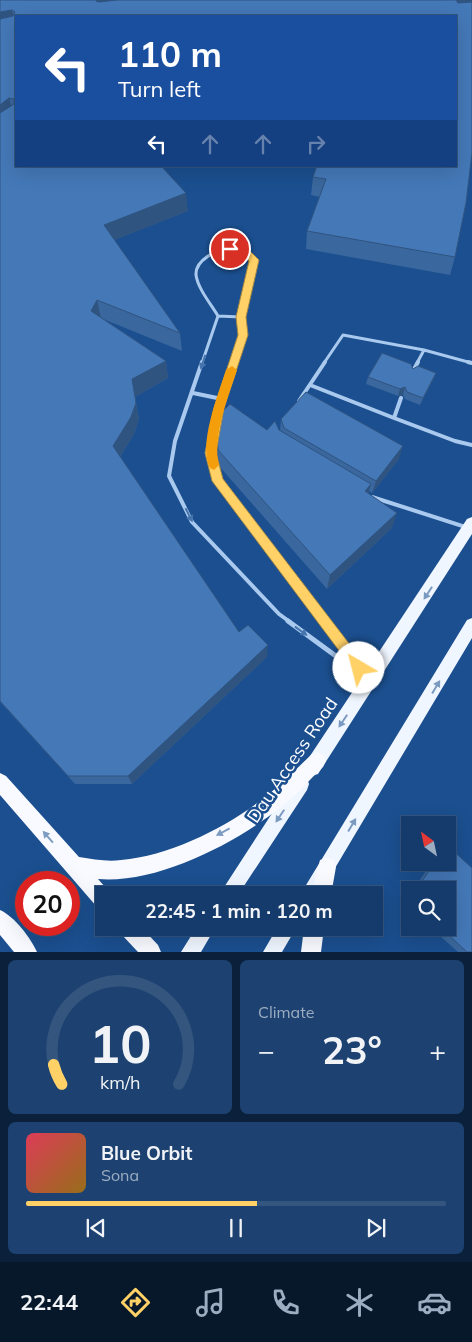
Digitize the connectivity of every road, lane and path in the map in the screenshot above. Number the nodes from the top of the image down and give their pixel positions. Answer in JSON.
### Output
{"nodes":[{"id":1,"x":218,"y":316,"type":"junction"},
{"id":2,"x":241,"y":317,"type":"junction"},
{"id":3,"x":424,"y":350,"type":"junction"},
{"id":4,"x":472,"y":363,"type":"edge"},
{"id":5,"x":412,"y":372,"type":"edge"},
{"id":6,"x":310,"y":384,"type":"junction"},
{"id":7,"x":192,"y":393,"type":"junction"},
{"id":8,"x":401,"y":398,"type":"edge"},
{"id":9,"x":222,"y":399,"type":"junction"},
{"id":10,"x":296,"y":404,"type":"edge"},
{"id":11,"x":394,"y":418,"type":"junction"},
{"id":12,"x":472,"y":444,"type":"edge"},
{"id":13,"x":366,"y":495,"type":"edge"},
{"id":14,"x":471,"y":527,"type":"edge"},
{"id":15,"x":472,"y":625,"type":"edge"},
{"id":16,"x":370,"y":681,"type":"junction"},
{"id":17,"x":317,"y":761,"type":"junction"},
{"id":18,"x":0,"y":782,"type":"edge"},
{"id":19,"x":73,"y":866,"type":"junction"},
{"id":20,"x":327,"y":867,"type":"junction"},
{"id":21,"x":234,"y":886,"type":"edge"},
{"id":22,"x":315,"y":886,"type":"edge"},
{"id":23,"x":323,"y":886,"type":"edge"},
{"id":24,"x":95,"y":890,"type":"edge"},
{"id":25,"x":0,"y":920,"type":"edge"},
{"id":26,"x":137,"y":936,"type":"edge"},
{"id":27,"x":201,"y":936,"type":"edge"},
{"id":28,"x":283,"y":936,"type":"edge"},
{"id":29,"x":313,"y":936,"type":"edge"},
{"id":30,"x":27,"y":952,"type":"edge"},
{"id":31,"x":152,"y":952,"type":"edge"},
{"id":32,"x":190,"y":952,"type":"edge"},
{"id":33,"x":272,"y":952,"type":"edge"},
{"id":34,"x":311,"y":952,"type":"edge"}],
"edges":[{"from":1,"to":2,"type":"lane"},
{"from":1,"to":2,"type":"lane"},
{"from":1,"to":7,"type":"lane","one_way":true},
{"from":2,"to":9,"type":"lane"},
{"from":3,"to":4,"type":"lane"},
{"from":3,"to":5,"type":"lane"},
{"from":3,"to":6,"type":"lane"},
{"from":6,"to":10,"type":"lane"},
{"from":6,"to":11,"type":"lane"},
{"from":7,"to":9,"type":"lane"},
{"from":7,"to":16,"type":"lane","one_way":true},
{"from":8,"to":11,"type":"lane"},
{"from":9,"to":16,"type":"lane"},
{"from":11,"to":12,"type":"lane"},
{"from":13,"to":14,"type":"lane"},
{"from":14,"to":16,"type":"main road","name":"Dau Access Road","one_way":true},
{"from":20,"to":15,"type":"main road","one_way":true},
{"from":16,"to":17,"type":"main road","name":"Dau Access Road","one_way":true},
{"from":17,"to":19,"type":"highway","one_way":true},
{"from":17,"to":21,"type":"main road","name":"Dau Access Road","one_way":true},
{"from":19,"to":18,"type":"highway","one_way":true},
{"from":19,"to":24,"type":"highway"},
{"from":20,"to":22,"type":"main road"},
{"from":20,"to":23,"type":"highway"},
{"from":25,"to":30,"type":"highway"},
{"from":26,"to":31,"type":"highway"},
{"from":27,"to":32,"type":"main road"},
{"from":28,"to":33,"type":"main road"},
{"from":29,"to":34,"type":"highway"}]}
